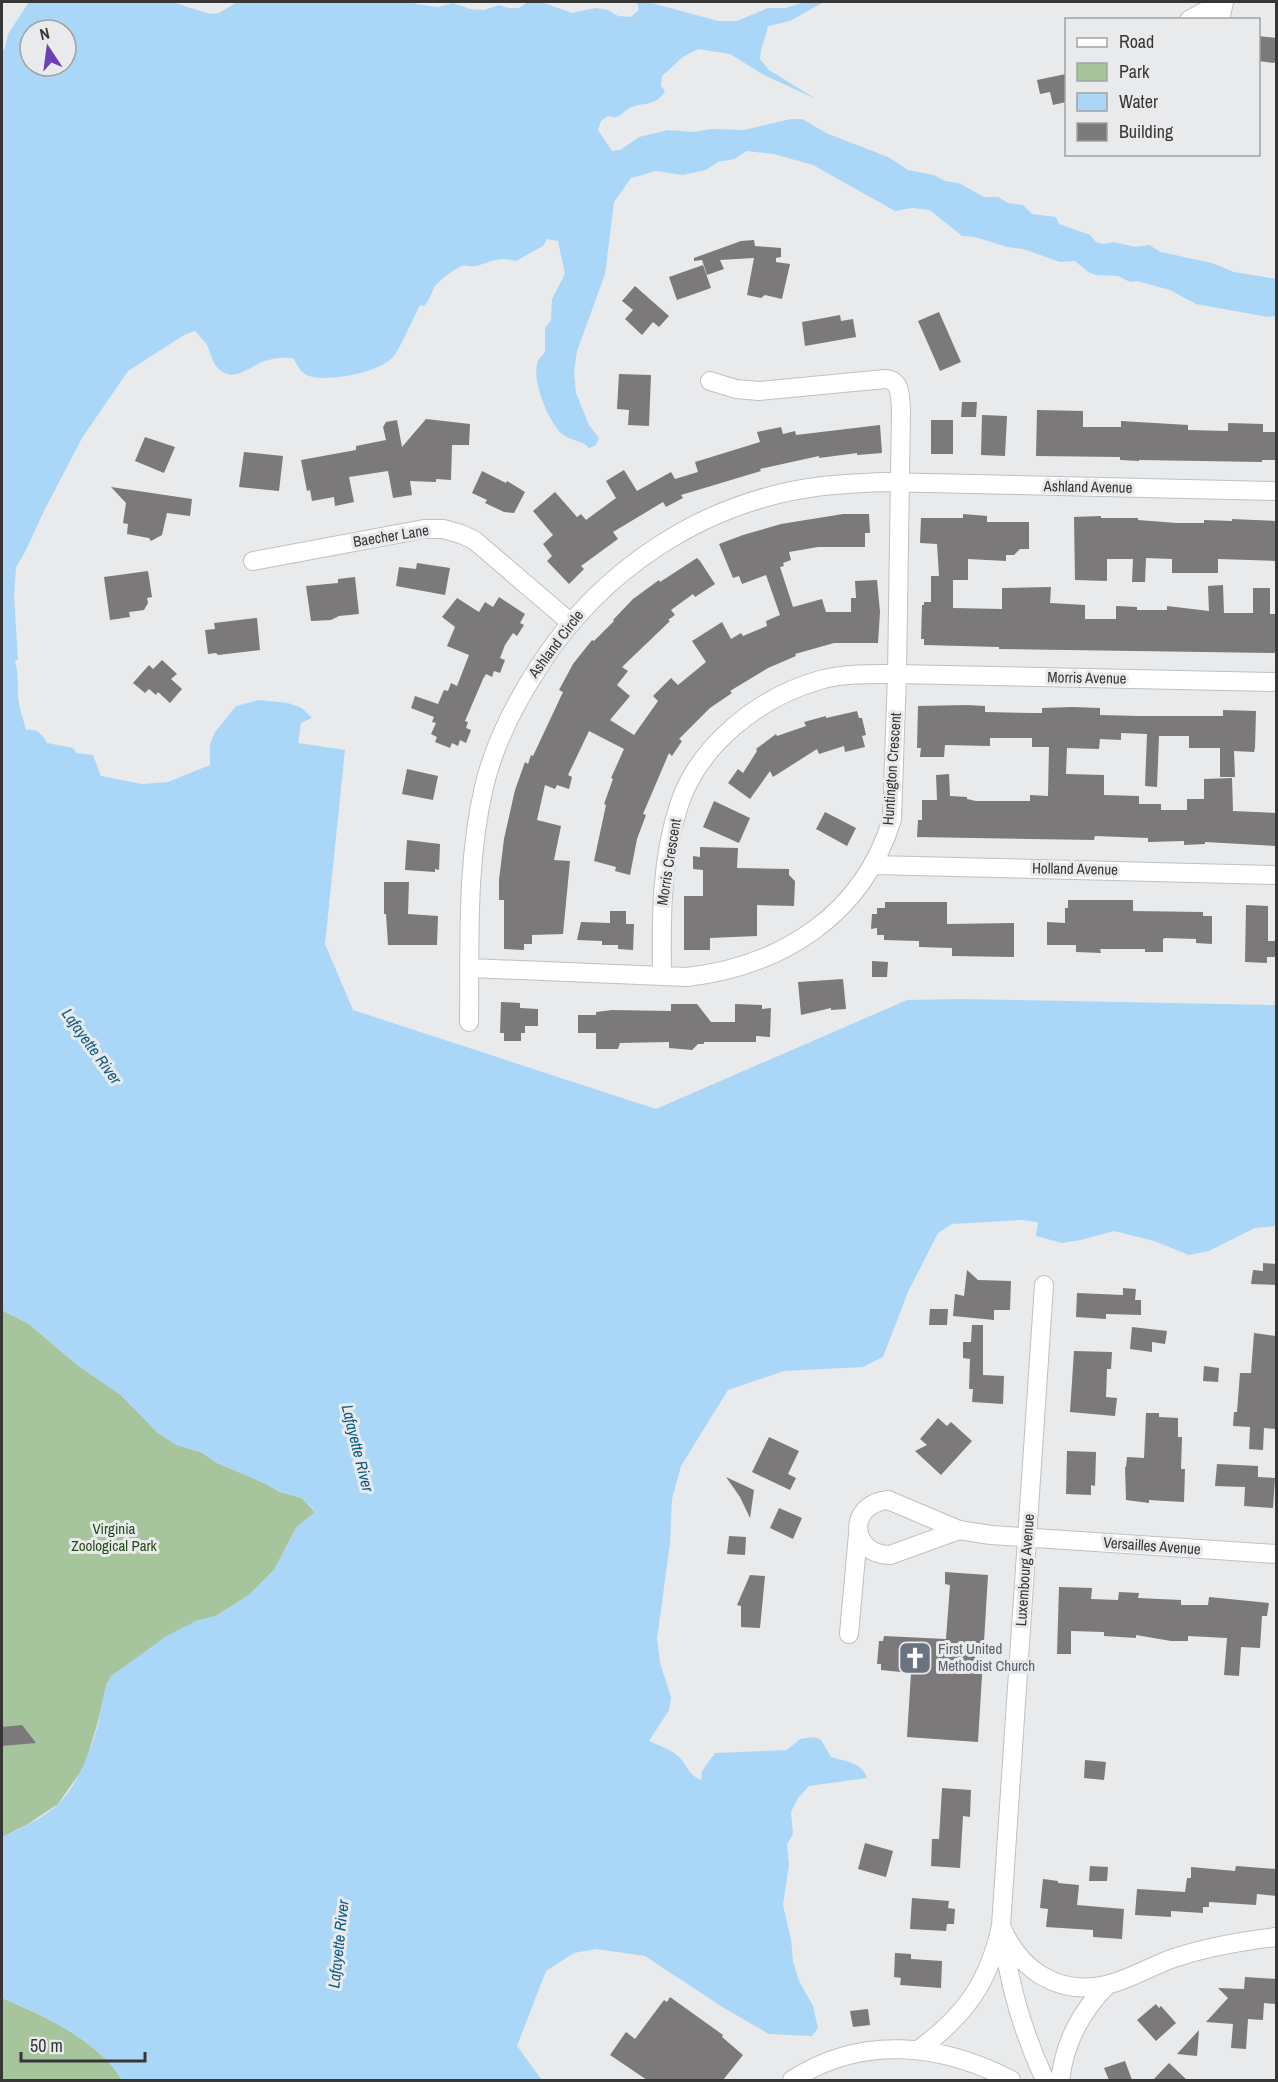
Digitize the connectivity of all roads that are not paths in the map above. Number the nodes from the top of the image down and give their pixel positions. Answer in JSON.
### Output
{"nodes":[{"id":1,"x":1223,"y":2,"type":"edge"},
{"id":2,"x":1193,"y":18,"type":"edge"},
{"id":3,"x":1220,"y":18,"type":"edge"},
{"id":4,"x":710,"y":381,"type":"dead end"},
{"id":5,"x":900,"y":483,"type":"junction"},
{"id":6,"x":1276,"y":491,"type":"edge"},
{"id":7,"x":253,"y":561,"type":"dead end"},
{"id":8,"x":570,"y":622,"type":"junction"},
{"id":9,"x":897,"y":674,"type":"junction"},
{"id":10,"x":1276,"y":682,"type":"edge"},
{"id":11,"x":874,"y":865,"type":"junction"},
{"id":12,"x":1276,"y":874,"type":"edge"},
{"id":13,"x":470,"y":968,"type":"junction"},
{"id":14,"x":662,"y":976,"type":"junction"},
{"id":15,"x":469,"y":1022,"type":"dead end"},
{"id":16,"x":1044,"y":1285,"type":"dead end"},
{"id":17,"x":959,"y":1530,"type":"junction"},
{"id":18,"x":858,"y":1534,"type":"junction"},
{"id":19,"x":1027,"y":1538,"type":"junction"},
{"id":20,"x":1276,"y":1554,"type":"edge"},
{"id":21,"x":849,"y":1634,"type":"dead end"},
{"id":22,"x":1001,"y":1926,"type":"junction"},
{"id":23,"x":1276,"y":1937,"type":"edge"},
{"id":24,"x":1107,"y":1985,"type":"junction"},
{"id":25,"x":918,"y":2050,"type":"junction"},
{"id":26,"x":792,"y":2080,"type":"edge"},
{"id":27,"x":1011,"y":2080,"type":"edge"},
{"id":28,"x":1045,"y":2080,"type":"edge"},
{"id":29,"x":1060,"y":2080,"type":"edge"}],
"edges":[{"from":1,"to":2,"type":"street"},
{"from":1,"to":3,"type":"street"},
{"from":4,"to":5,"type":"street","name":"Huntington Crescent"},
{"from":5,"to":6,"type":"street","name":"Ashland Avenue"},
{"from":5,"to":8,"type":"street","name":"Ashland Circle"},
{"from":5,"to":9,"type":"street","name":"Huntington Crescent"},
{"from":7,"to":8,"type":"street","name":"Baecher Lane"},
{"from":8,"to":13,"type":"street","name":"Ashland Circle"},
{"from":9,"to":10,"type":"street","name":"Morris Avenue"},
{"from":9,"to":11,"type":"street","name":"Huntington Crescent"},
{"from":9,"to":14,"type":"street","name":"Morris Crescent"},
{"from":11,"to":12,"type":"street","name":"Holland Avenue"},
{"from":11,"to":14,"type":"street","name":"Huntington Crescent"},
{"from":13,"to":14,"type":"street","name":"Huntington Crescent"},
{"from":13,"to":15,"type":"street","name":"Ashland Circle"},
{"from":16,"to":19,"type":"street","name":"Luxembourg Avenue"},
{"from":17,"to":18,"type":"street"},
{"from":17,"to":18,"type":"street"},
{"from":17,"to":19,"type":"street","name":"Versailles Avenue"},
{"from":18,"to":21,"type":"street"},
{"from":19,"to":20,"type":"street","name":"Versailles Avenue"},
{"from":19,"to":22,"type":"street","name":"Luxembourg Avenue"},
{"from":22,"to":24,"type":"street"},
{"from":22,"to":25,"type":"street","name":"Luxembourg Avenue"},
{"from":22,"to":28,"type":"street","name":"Luxembourg Avenue"},
{"from":23,"to":24,"type":"street"},
{"from":24,"to":29,"type":"street"},
{"from":25,"to":26,"type":"street"},
{"from":25,"to":27,"type":"street"}]}
